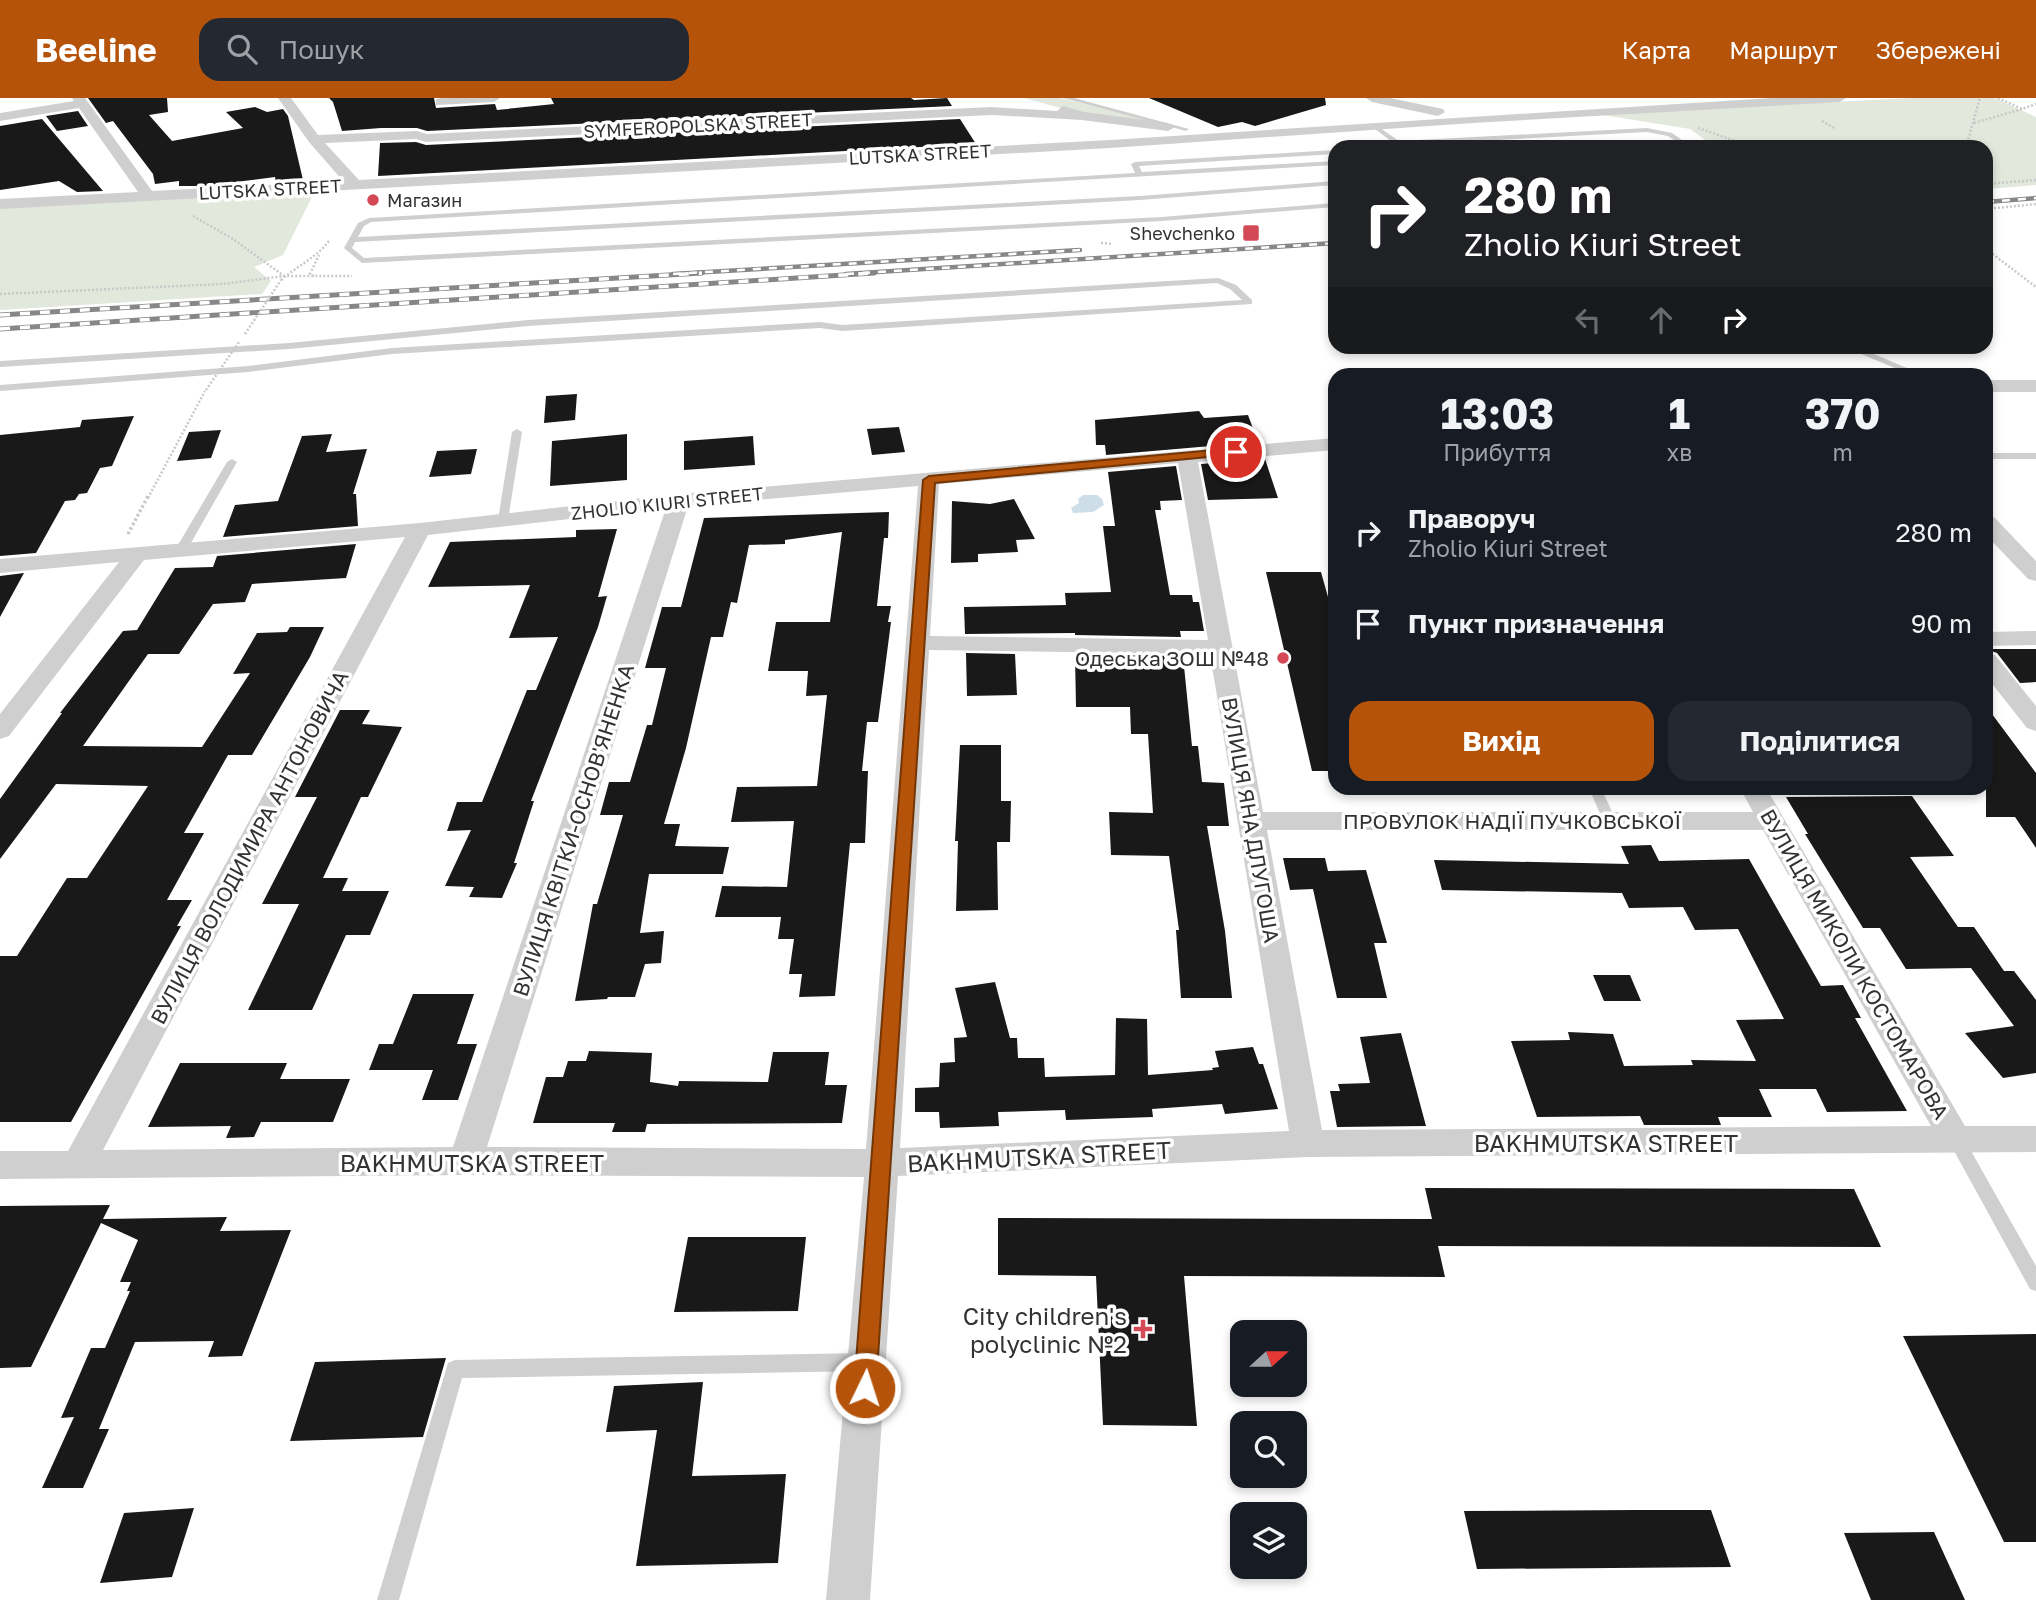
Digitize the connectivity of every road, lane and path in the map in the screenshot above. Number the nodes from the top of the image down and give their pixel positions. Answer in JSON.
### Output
{"nodes":[{"id":1,"x":284,"y":98,"type":"edge"},
{"id":2,"x":494,"y":98,"type":"edge"},
{"id":3,"x":1017,"y":98,"type":"edge"},
{"id":4,"x":1066,"y":98,"type":"edge"},
{"id":5,"x":1372,"y":98,"type":"edge"},
{"id":6,"x":1614,"y":98,"type":"edge"},
{"id":7,"x":1840,"y":98,"type":"edge"},
{"id":8,"x":1980,"y":98,"type":"edge"},
{"id":9,"x":1998,"y":98,"type":"edge"},
{"id":10,"x":80,"y":101,"type":"edge"},
{"id":11,"x":2036,"y":104,"type":"edge"},
{"id":12,"x":1637,"y":109,"type":"junction"},
{"id":13,"x":2022,"y":109,"type":"junction"},
{"id":14,"x":432,"y":115,"type":"edge"},
{"id":15,"x":1082,"y":116,"type":"junction"},
{"id":16,"x":0,"y":117,"type":"edge"},
{"id":17,"x":1473,"y":119,"type":"junction"},
{"id":18,"x":1974,"y":123,"type":"junction"},
{"id":19,"x":1373,"y":125,"type":"junction"},
{"id":20,"x":1186,"y":129,"type":"junction"},
{"id":21,"x":1211,"y":137,"type":"junction"},
{"id":22,"x":314,"y":139,"type":"junction"},
{"id":23,"x":1394,"y":140,"type":"edge"},
{"id":24,"x":1483,"y":140,"type":"edge"},
{"id":25,"x":1679,"y":140,"type":"edge"},
{"id":26,"x":1968,"y":140,"type":"edge"},
{"id":27,"x":1328,"y":152,"type":"edge"},
{"id":28,"x":1328,"y":163,"type":"edge"},
{"id":29,"x":1140,"y":176,"type":"junction"},
{"id":30,"x":2036,"y":180,"type":"edge"},
{"id":31,"x":1993,"y":183,"type":"edge"},
{"id":32,"x":354,"y":184,"type":"junction"},
{"id":33,"x":1328,"y":184,"type":"edge"},
{"id":34,"x":148,"y":196,"type":"junction"},
{"id":35,"x":714,"y":201,"type":"junction"},
{"id":36,"x":0,"y":204,"type":"edge"},
{"id":37,"x":2036,"y":204,"type":"edge"},
{"id":38,"x":1328,"y":206,"type":"edge"},
{"id":39,"x":1993,"y":208,"type":"edge"},
{"id":40,"x":714,"y":220,"type":"junction"},
{"id":41,"x":351,"y":240,"type":"junction"},
{"id":42,"x":319,"y":254,"type":"dead end"},
{"id":43,"x":1993,"y":254,"type":"edge"},
{"id":44,"x":284,"y":276,"type":"junction"},
{"id":45,"x":323,"y":278,"type":"dead end"},
{"id":46,"x":2036,"y":287,"type":"edge"},
{"id":47,"x":0,"y":294,"type":"edge"},
{"id":48,"x":817,"y":305,"type":"junction"},
{"id":49,"x":820,"y":325,"type":"junction"},
{"id":50,"x":245,"y":334,"type":"dead end"},
{"id":51,"x":239,"y":342,"type":"dead end"},
{"id":52,"x":1866,"y":354,"type":"edge"},
{"id":53,"x":0,"y":364,"type":"edge"},
{"id":54,"x":1901,"y":368,"type":"edge"},
{"id":55,"x":1993,"y":386,"type":"edge"},
{"id":56,"x":2036,"y":386,"type":"edge"},
{"id":57,"x":0,"y":388,"type":"edge"},
{"id":58,"x":206,"y":390,"type":"dead end"},
{"id":59,"x":201,"y":398,"type":"dead end"},
{"id":60,"x":517,"y":432,"type":"dead end"},
{"id":61,"x":1328,"y":445,"type":"edge"},
{"id":62,"x":1187,"y":455,"type":"junction"},
{"id":63,"x":1993,"y":456,"type":"edge"},
{"id":64,"x":2036,"y":456,"type":"edge"},
{"id":65,"x":232,"y":462,"type":"dead end"},
{"id":66,"x":929,"y":480,"type":"junction"},
{"id":67,"x":680,"y":500,"type":"junction"},
{"id":68,"x":503,"y":520,"type":"junction"},
{"id":69,"x":420,"y":529,"type":"junction"},
{"id":70,"x":1993,"y":529,"type":"edge"},
{"id":71,"x":181,"y":550,"type":"junction"},
{"id":72,"x":137,"y":554,"type":"junction"},
{"id":73,"x":0,"y":566,"type":"edge"},
{"id":74,"x":2036,"y":574,"type":"edge"},
{"id":75,"x":2036,"y":638,"type":"edge"},
{"id":76,"x":1993,"y":639,"type":"edge"},
{"id":77,"x":919,"y":643,"type":"junction"},
{"id":78,"x":1221,"y":647,"type":"junction"},
{"id":79,"x":1993,"y":669,"type":"edge"},
{"id":80,"x":2036,"y":723,"type":"edge"},
{"id":81,"x":0,"y":732,"type":"edge"},
{"id":82,"x":1598,"y":795,"type":"edge"},
{"id":83,"x":1757,"y":795,"type":"edge"},
{"id":84,"x":1609,"y":820,"type":"junction"},
{"id":85,"x":1252,"y":821,"type":"junction"},
{"id":86,"x":1773,"y":821,"type":"junction"},
{"id":87,"x":2036,"y":1139,"type":"edge"},
{"id":88,"x":1956,"y":1140,"type":"junction"},
{"id":89,"x":1308,"y":1144,"type":"junction"},
{"id":90,"x":466,"y":1161,"type":"junction"},
{"id":91,"x":882,"y":1163,"type":"junction"},
{"id":92,"x":78,"y":1164,"type":"junction"},
{"id":93,"x":0,"y":1165,"type":"edge"},
{"id":94,"x":2036,"y":1283,"type":"edge"},
{"id":95,"x":867,"y":1362,"type":"junction"},
{"id":96,"x":388,"y":1600,"type":"edge"},
{"id":97,"x":848,"y":1600,"type":"edge"}],
"edges":[{"from":1,"to":22,"type":"street"},
{"from":2,"to":14,"type":"street"},
{"from":3,"to":15,"type":"street"},
{"from":4,"to":20,"type":"lane"},
{"from":5,"to":17,"type":"street"},
{"from":6,"to":12,"type":"street"},
{"from":7,"to":12,"type":"street","name":"LUTSKA STREET"},
{"from":8,"to":18,"type":"path"},
{"from":9,"to":13,"type":"path"},
{"from":10,"to":16,"type":"street"},
{"from":10,"to":34,"type":"street"},
{"from":11,"to":13,"type":"path"},
{"from":12,"to":17,"type":"street","name":"LUTSKA STREET"},
{"from":13,"to":18,"type":"path"},
{"from":14,"to":15,"type":"street","name":"SYMFEROPOLSKA STREET"},
{"from":14,"to":22,"type":"street","name":"SYMFEROPOLSKA STREET"},
{"from":15,"to":20,"type":"street"},
{"from":17,"to":19,"type":"street","name":"LUTSKA STREET"},
{"from":18,"to":26,"type":"path"},
{"from":19,"to":21,"type":"street","name":"LUTSKA STREET"},
{"from":19,"to":23,"type":"lane"},
{"from":20,"to":21,"type":"street"},
{"from":21,"to":32,"type":"street","name":"LUTSKA STREET"},
{"from":22,"to":32,"type":"street"},
{"from":24,"to":25,"type":"lane"},
{"from":27,"to":29,"type":"lane"},
{"from":28,"to":29,"type":"lane"},
{"from":29,"to":35,"type":"lane"},
{"from":30,"to":31,"type":"path"},
{"from":32,"to":34,"type":"street","name":"LUTSKA STREET"},
{"from":33,"to":40,"type":"lane"},
{"from":34,"to":36,"type":"street","name":"LUTSKA STREET"},
{"from":34,"to":44,"type":"path"},
{"from":35,"to":40,"type":"lane"},
{"from":35,"to":41,"type":"lane"},
{"from":37,"to":39,"type":"path"},
{"from":38,"to":41,"type":"lane"},
{"from":40,"to":41,"type":"lane"},
{"from":42,"to":45,"type":"path"},
{"from":43,"to":46,"type":"path"},
{"from":44,"to":47,"type":"path"},
{"from":44,"to":50,"type":"path","bridge":true},
{"from":48,"to":49,"type":"lane"},
{"from":48,"to":49,"type":"lane"},
{"from":48,"to":53,"type":"lane"},
{"from":49,"to":57,"type":"lane"},
{"from":51,"to":58,"type":"path","bridge":true},
{"from":52,"to":54,"type":"lane"},
{"from":55,"to":56,"type":"street"},
{"from":59,"to":72,"type":"path"},
{"from":60,"to":68,"type":"lane"},
{"from":61,"to":62,"type":"street","name":"ZHOLIO KIURI STREET"},
{"from":62,"to":66,"type":"street","name":"ZHOLIO KIURI STREET"},
{"from":62,"to":78,"type":"street","name":"ВУЛИЦЯ ЯНА ДЛУГОША"},
{"from":63,"to":64,"type":"lane"},
{"from":65,"to":71,"type":"lane"},
{"from":66,"to":67,"type":"street","name":"ZHOLIO KIURI STREET"},
{"from":66,"to":77,"type":"street"},
{"from":67,"to":68,"type":"street","name":"ZHOLIO KIURI STREET"},
{"from":67,"to":90,"type":"street","name":"ВУЛИЦЯ КВІТКИ-ОСНОВ'ЯНЕНКА"},
{"from":68,"to":69,"type":"street","name":"ZHOLIO KIURI STREET"},
{"from":69,"to":71,"type":"street","name":"ZHOLIO KIURI STREET"},
{"from":69,"to":92,"type":"street","name":"ВУЛИЦЯ ВОЛОДИМИРА АНТОНОВИЧА"},
{"from":70,"to":74,"type":"street"},
{"from":71,"to":72,"type":"street","name":"ZHOLIO KIURI STREET"},
{"from":72,"to":73,"type":"street","name":"ZHOLIO KIURI STREET"},
{"from":72,"to":81,"type":"street"},
{"from":75,"to":76,"type":"street"},
{"from":77,"to":78,"type":"street"},
{"from":77,"to":91,"type":"street"},
{"from":78,"to":85,"type":"street","name":"ВУЛИЦЯ ЯНА ДЛУГОША"},
{"from":79,"to":80,"type":"street"},
{"from":82,"to":84,"type":"lane"},
{"from":83,"to":86,"type":"street","name":"ВУЛИЦЯ МИКОЛИ КОСТОМАРОВА"},
{"from":84,"to":85,"type":"street","name":"ПРОВУЛОК НАДІЇ ПУЧКОВСЬКОЇ"},
{"from":84,"to":86,"type":"street","name":"ПРОВУЛОК НАДІЇ ПУЧКОВСЬКОЇ"},
{"from":85,"to":89,"type":"street","name":"ВУЛИЦЯ ЯНА ДЛУГОША"},
{"from":86,"to":88,"type":"street","name":"ВУЛИЦЯ МИКОЛИ КОСТОМАРОВА"},
{"from":87,"to":88,"type":"street","name":"BAKHMUTSKA STREET"},
{"from":88,"to":89,"type":"street","name":"BAKHMUTSKA STREET"},
{"from":88,"to":94,"type":"lane"},
{"from":89,"to":91,"type":"street","name":"BAKHMUTSKA STREET"},
{"from":90,"to":91,"type":"street","name":"BAKHMUTSKA STREET"},
{"from":90,"to":92,"type":"street","name":"BAKHMUTSKA STREET"},
{"from":91,"to":95,"type":"street"},
{"from":92,"to":93,"type":"street","name":"BAKHMUTSKA STREET"},
{"from":95,"to":96,"type":"lane"},
{"from":95,"to":97,"type":"street"}]}
